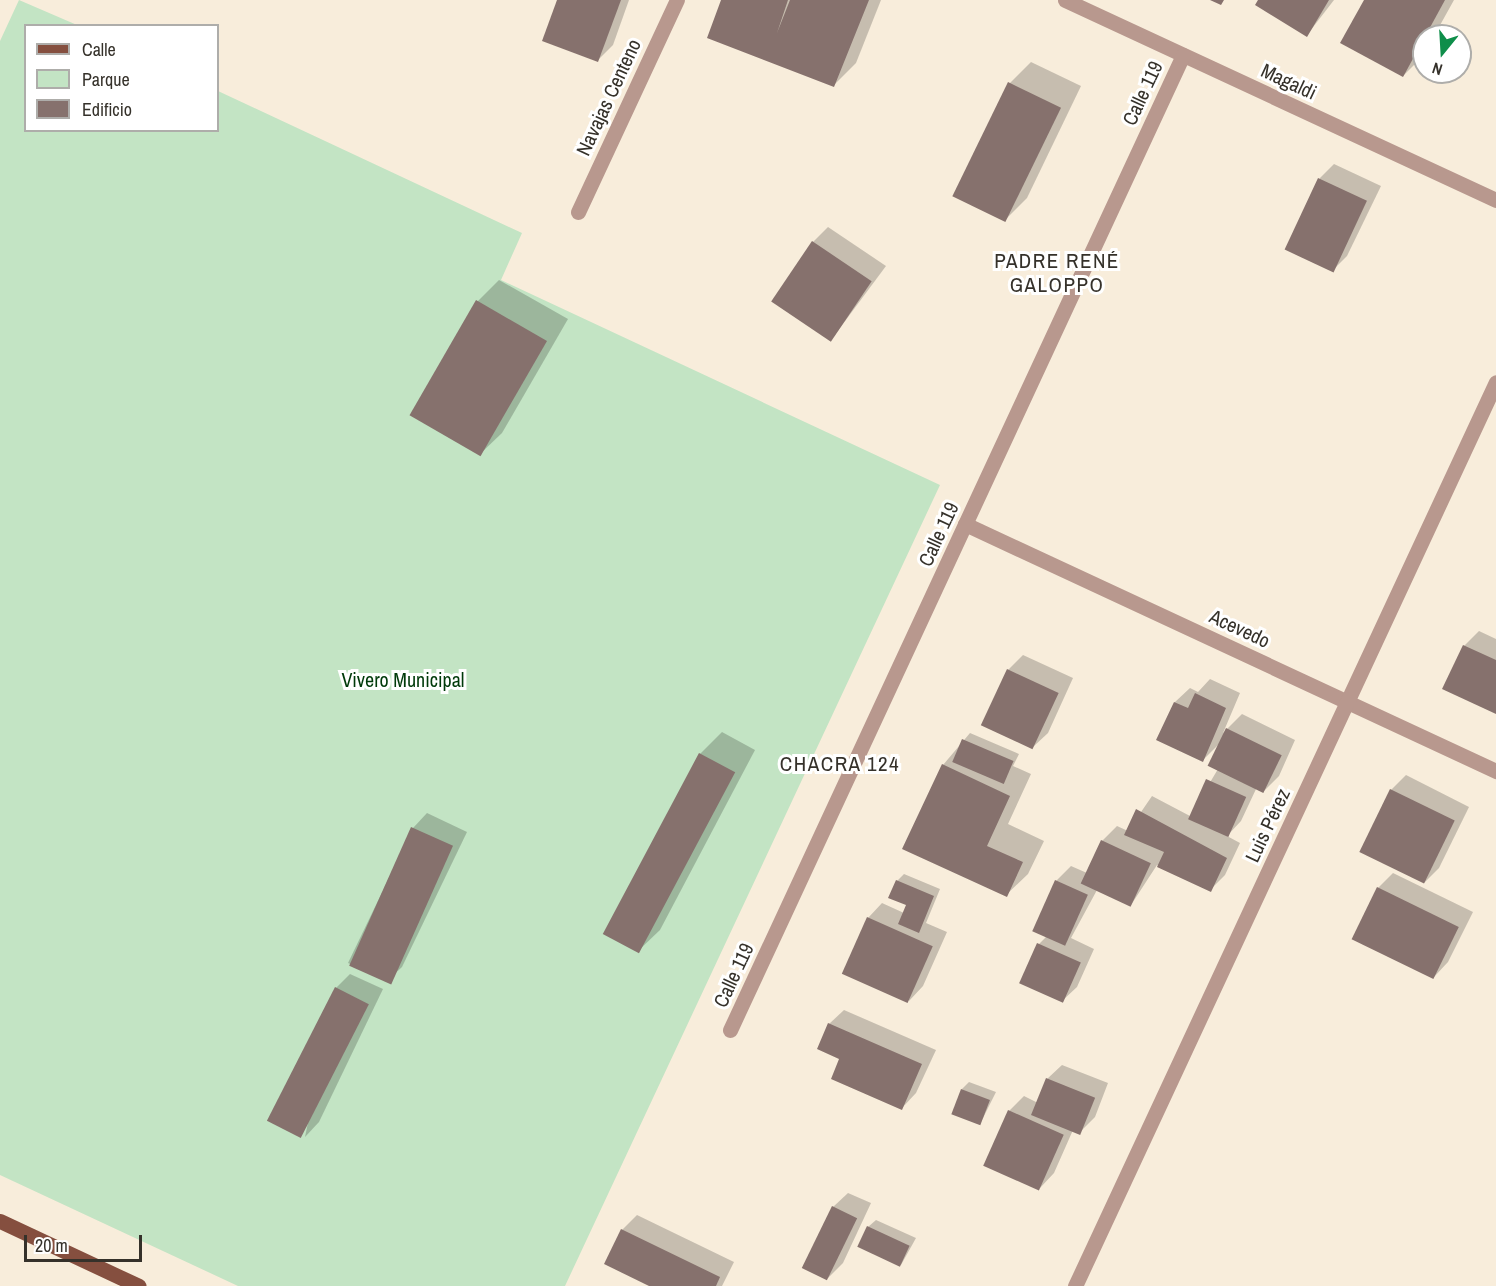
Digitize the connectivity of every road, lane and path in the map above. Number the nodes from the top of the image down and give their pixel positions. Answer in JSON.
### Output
{"nodes":[{"id":1,"x":676,"y":0,"type":"edge"},
{"id":2,"x":1065,"y":0,"type":"edge"},
{"id":3,"x":1183,"y":55,"type":"junction"},
{"id":4,"x":1496,"y":200,"type":"edge"},
{"id":5,"x":578,"y":212,"type":"dead end"},
{"id":6,"x":1496,"y":382,"type":"edge"},
{"id":7,"x":965,"y":524,"type":"junction"},
{"id":8,"x":1347,"y":701,"type":"junction"},
{"id":9,"x":1496,"y":771,"type":"edge"},
{"id":10,"x":730,"y":1030,"type":"dead end"},
{"id":11,"x":0,"y":1221,"type":"edge"},
{"id":12,"x":139,"y":1286,"type":"edge"},
{"id":13,"x":1075,"y":1286,"type":"edge"}],
"edges":[{"from":1,"to":5,"type":"street","name":"Navajas Centeno"},
{"from":2,"to":3,"type":"street","name":"Magaldi"},
{"from":3,"to":4,"type":"street","name":"Magaldi"},
{"from":3,"to":7,"type":"street","name":"Calle 119"},
{"from":6,"to":8,"type":"street","name":"Luis Pérez"},
{"from":7,"to":8,"type":"street","name":"Acevedo"},
{"from":7,"to":10,"type":"street","name":"Calle 119"},
{"from":8,"to":9,"type":"street","name":"Acevedo"},
{"from":8,"to":13,"type":"street","name":"Luis Pérez"},
{"from":11,"to":12,"type":"main road"}]}
